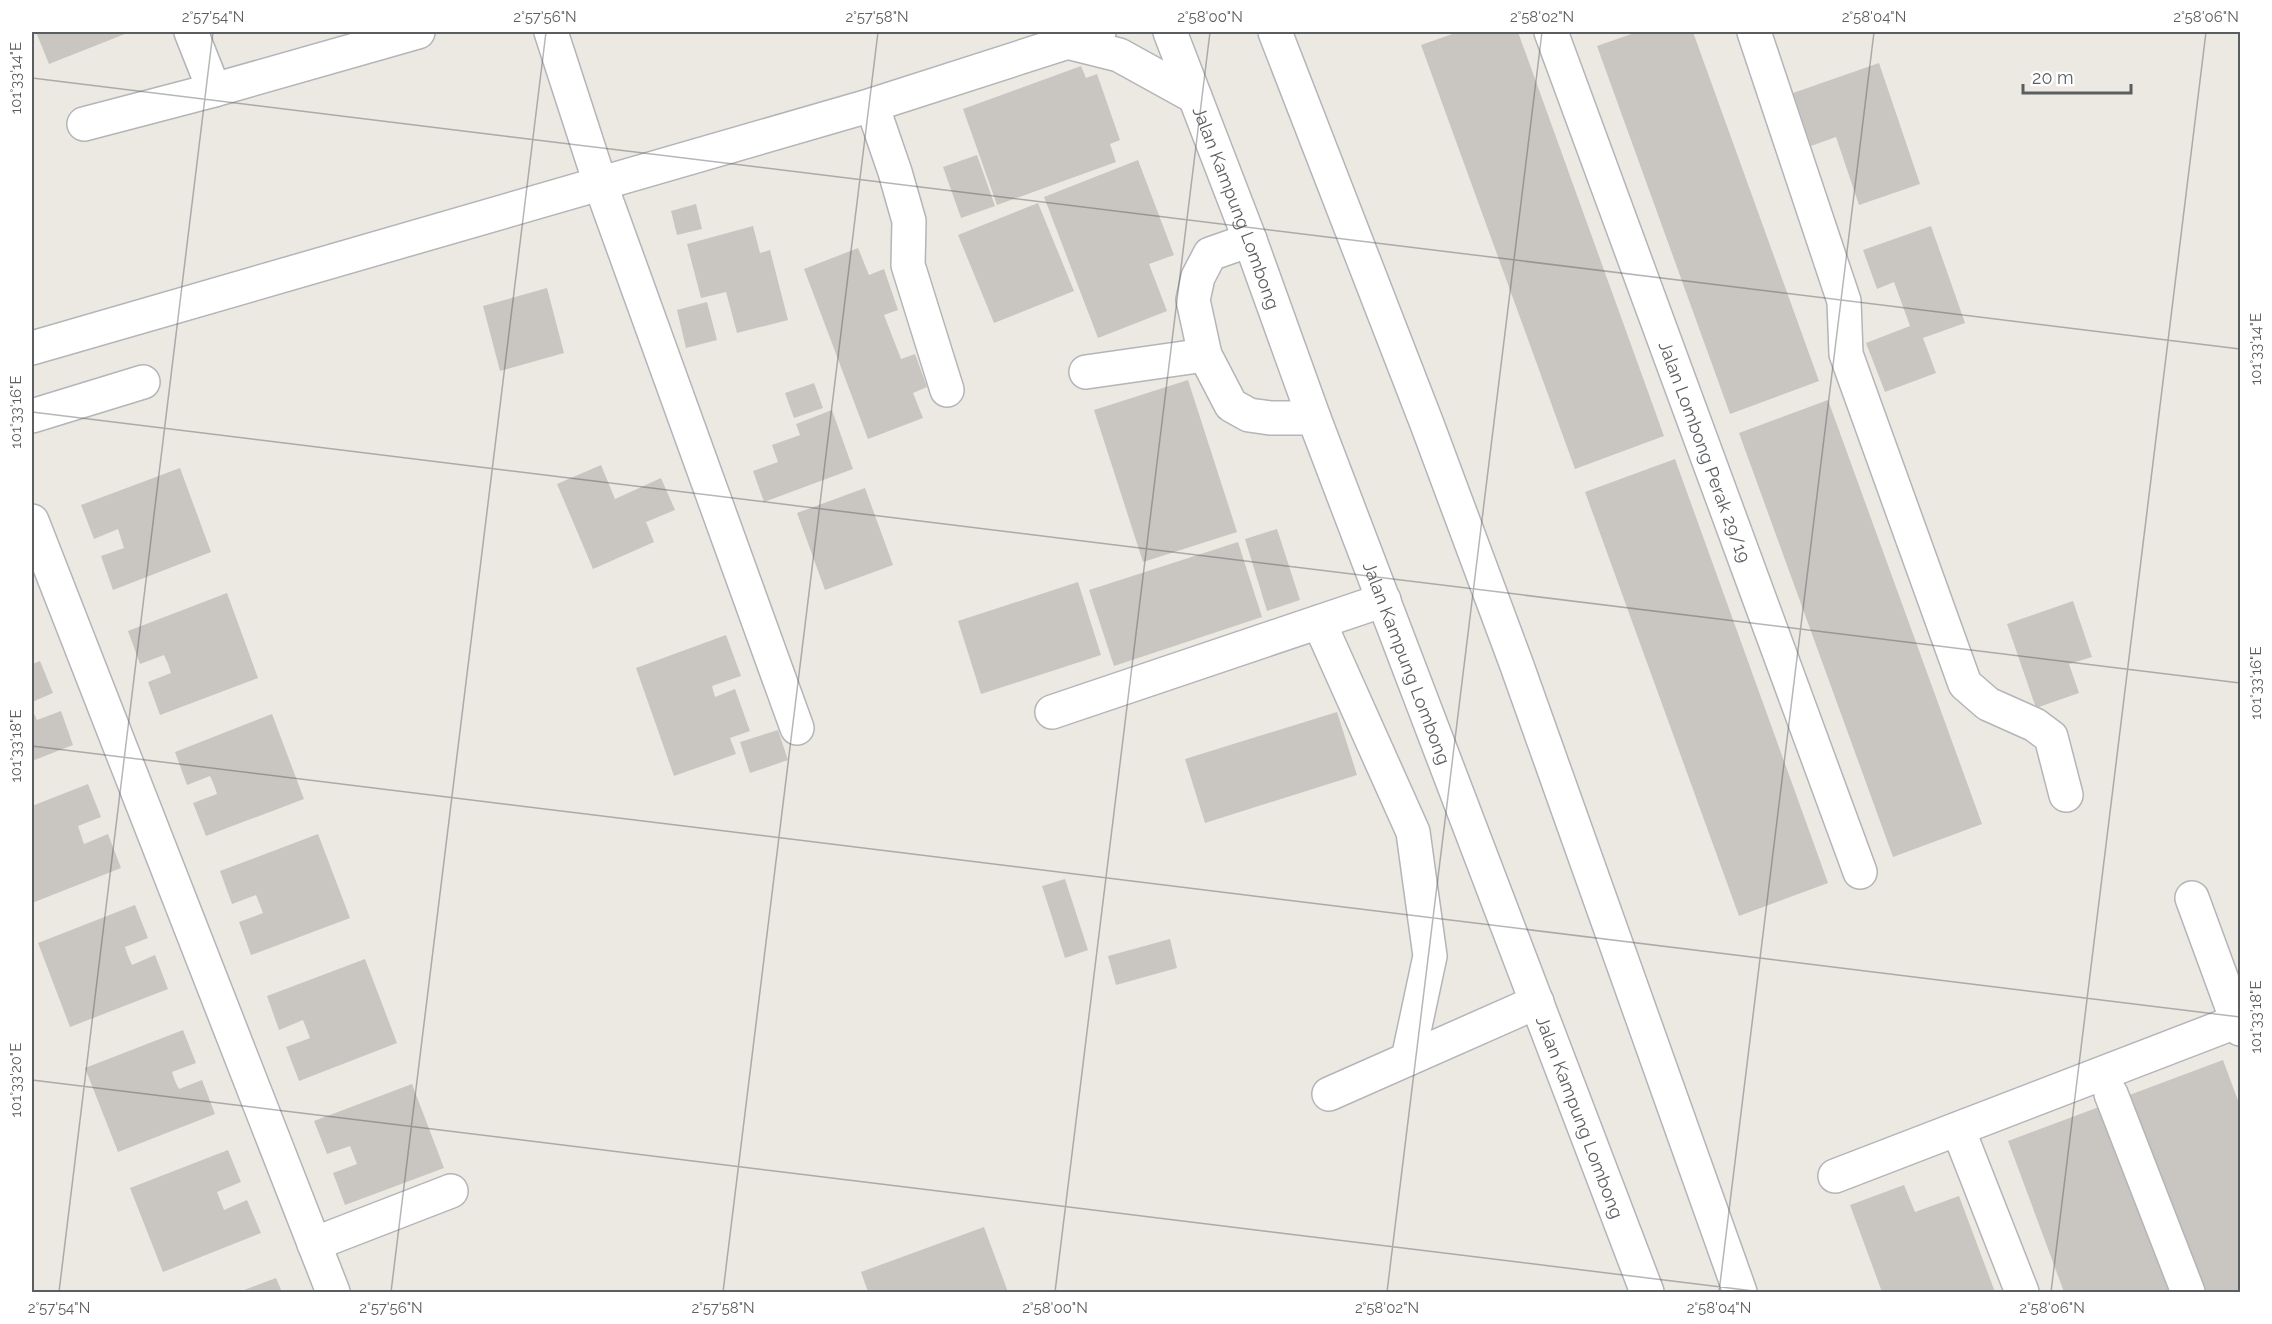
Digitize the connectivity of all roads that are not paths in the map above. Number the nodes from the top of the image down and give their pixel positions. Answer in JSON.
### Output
{"nodes":[{"id":1,"x":191,"y":32,"type":"edge"},
{"id":2,"x":418,"y":32,"type":"edge"},
{"id":3,"x":551,"y":32,"type":"edge"},
{"id":4,"x":1099,"y":32,"type":"edge"},
{"id":5,"x":1170,"y":32,"type":"edge"},
{"id":6,"x":1275,"y":32,"type":"edge"},
{"id":7,"x":1298,"y":32,"type":"edge"},
{"id":8,"x":1551,"y":32,"type":"edge"},
{"id":9,"x":1754,"y":32,"type":"edge"},
{"id":10,"x":1070,"y":37,"type":"edge"},
{"id":11,"x":214,"y":90,"type":"junction"},
{"id":12,"x":1299,"y":94,"type":"junction"},
{"id":13,"x":1196,"y":97,"type":"junction"},
{"id":14,"x":872,"y":105,"type":"junction"},
{"id":15,"x":84,"y":124,"type":"dead end"},
{"id":16,"x":600,"y":183,"type":"junction"},
{"id":17,"x":1250,"y":240,"type":"junction"},
{"id":18,"x":32,"y":348,"type":"edge"},
{"id":19,"x":1205,"y":355,"type":"junction"},
{"id":20,"x":1086,"y":372,"type":"dead end"},
{"id":21,"x":143,"y":382,"type":"dead end"},
{"id":22,"x":947,"y":390,"type":"dead end"},
{"id":23,"x":32,"y":416,"type":"edge"},
{"id":24,"x":1314,"y":418,"type":"junction"},
{"id":25,"x":32,"y":521,"type":"edge"},
{"id":26,"x":1384,"y":600,"type":"junction"},
{"id":27,"x":1319,"y":622,"type":"junction"},
{"id":28,"x":1052,"y":712,"type":"dead end"},
{"id":29,"x":797,"y":728,"type":"dead end"},
{"id":30,"x":2066,"y":795,"type":"dead end"},
{"id":31,"x":1860,"y":872,"type":"dead end"},
{"id":32,"x":2192,"y":898,"type":"dead end"},
{"id":33,"x":1537,"y":1002,"type":"junction"},
{"id":34,"x":2239,"y":1025,"type":"edge"},
{"id":35,"x":1408,"y":1059,"type":"junction"},
{"id":36,"x":1329,"y":1094,"type":"dead end"},
{"id":37,"x":2111,"y":1094,"type":"dead end"},
{"id":38,"x":1958,"y":1129,"type":"junction"},
{"id":39,"x":1835,"y":1176,"type":"dead end"},
{"id":40,"x":451,"y":1191,"type":"dead end"},
{"id":41,"x":314,"y":1244,"type":"junction"},
{"id":42,"x":333,"y":1293,"type":"edge"},
{"id":43,"x":1647,"y":1293,"type":"edge"},
{"id":44,"x":1740,"y":1293,"type":"edge"},
{"id":45,"x":2022,"y":1293,"type":"edge"},
{"id":46,"x":2188,"y":1293,"type":"edge"}],
"edges":[{"from":1,"to":11,"type":"street"},
{"from":2,"to":11,"type":"street"},
{"from":3,"to":16,"type":"street"},
{"from":4,"to":10,"type":"street"},
{"from":5,"to":13,"type":"street","name":"Jalan Kampung Lombong"},
{"from":6,"to":12,"type":"street"},
{"from":7,"to":12,"type":"street"},
{"from":8,"to":31,"type":"street","name":"Jalan Lombong Perak 29/19"},
{"from":9,"to":30,"type":"street"},
{"from":10,"to":13,"type":"street"},
{"from":10,"to":14,"type":"street"},
{"from":11,"to":15,"type":"street"},
{"from":12,"to":44,"type":"street"},
{"from":13,"to":17,"type":"street","name":"Jalan Kampung Lombong"},
{"from":14,"to":16,"type":"street"},
{"from":14,"to":22,"type":"street"},
{"from":16,"to":18,"type":"street"},
{"from":16,"to":29,"type":"street"},
{"from":17,"to":19,"type":"street"},
{"from":17,"to":24,"type":"street","name":"Jalan Kampung Lombong"},
{"from":19,"to":20,"type":"street"},
{"from":19,"to":24,"type":"street"},
{"from":21,"to":23,"type":"street"},
{"from":24,"to":26,"type":"street","name":"Jalan Kampung Lombong"},
{"from":25,"to":41,"type":"street"},
{"from":26,"to":27,"type":"street"},
{"from":26,"to":33,"type":"street","name":"Jalan Kampung Lombong"},
{"from":27,"to":28,"type":"street"},
{"from":27,"to":35,"type":"street"},
{"from":32,"to":34,"type":"street"},
{"from":33,"to":35,"type":"street"},
{"from":33,"to":43,"type":"street","name":"Jalan Kampung Lombong"},
{"from":34,"to":38,"type":"street"},
{"from":35,"to":36,"type":"street"},
{"from":37,"to":46,"type":"street"},
{"from":38,"to":39,"type":"street"},
{"from":38,"to":45,"type":"street"},
{"from":40,"to":41,"type":"street"},
{"from":41,"to":42,"type":"street"}]}
